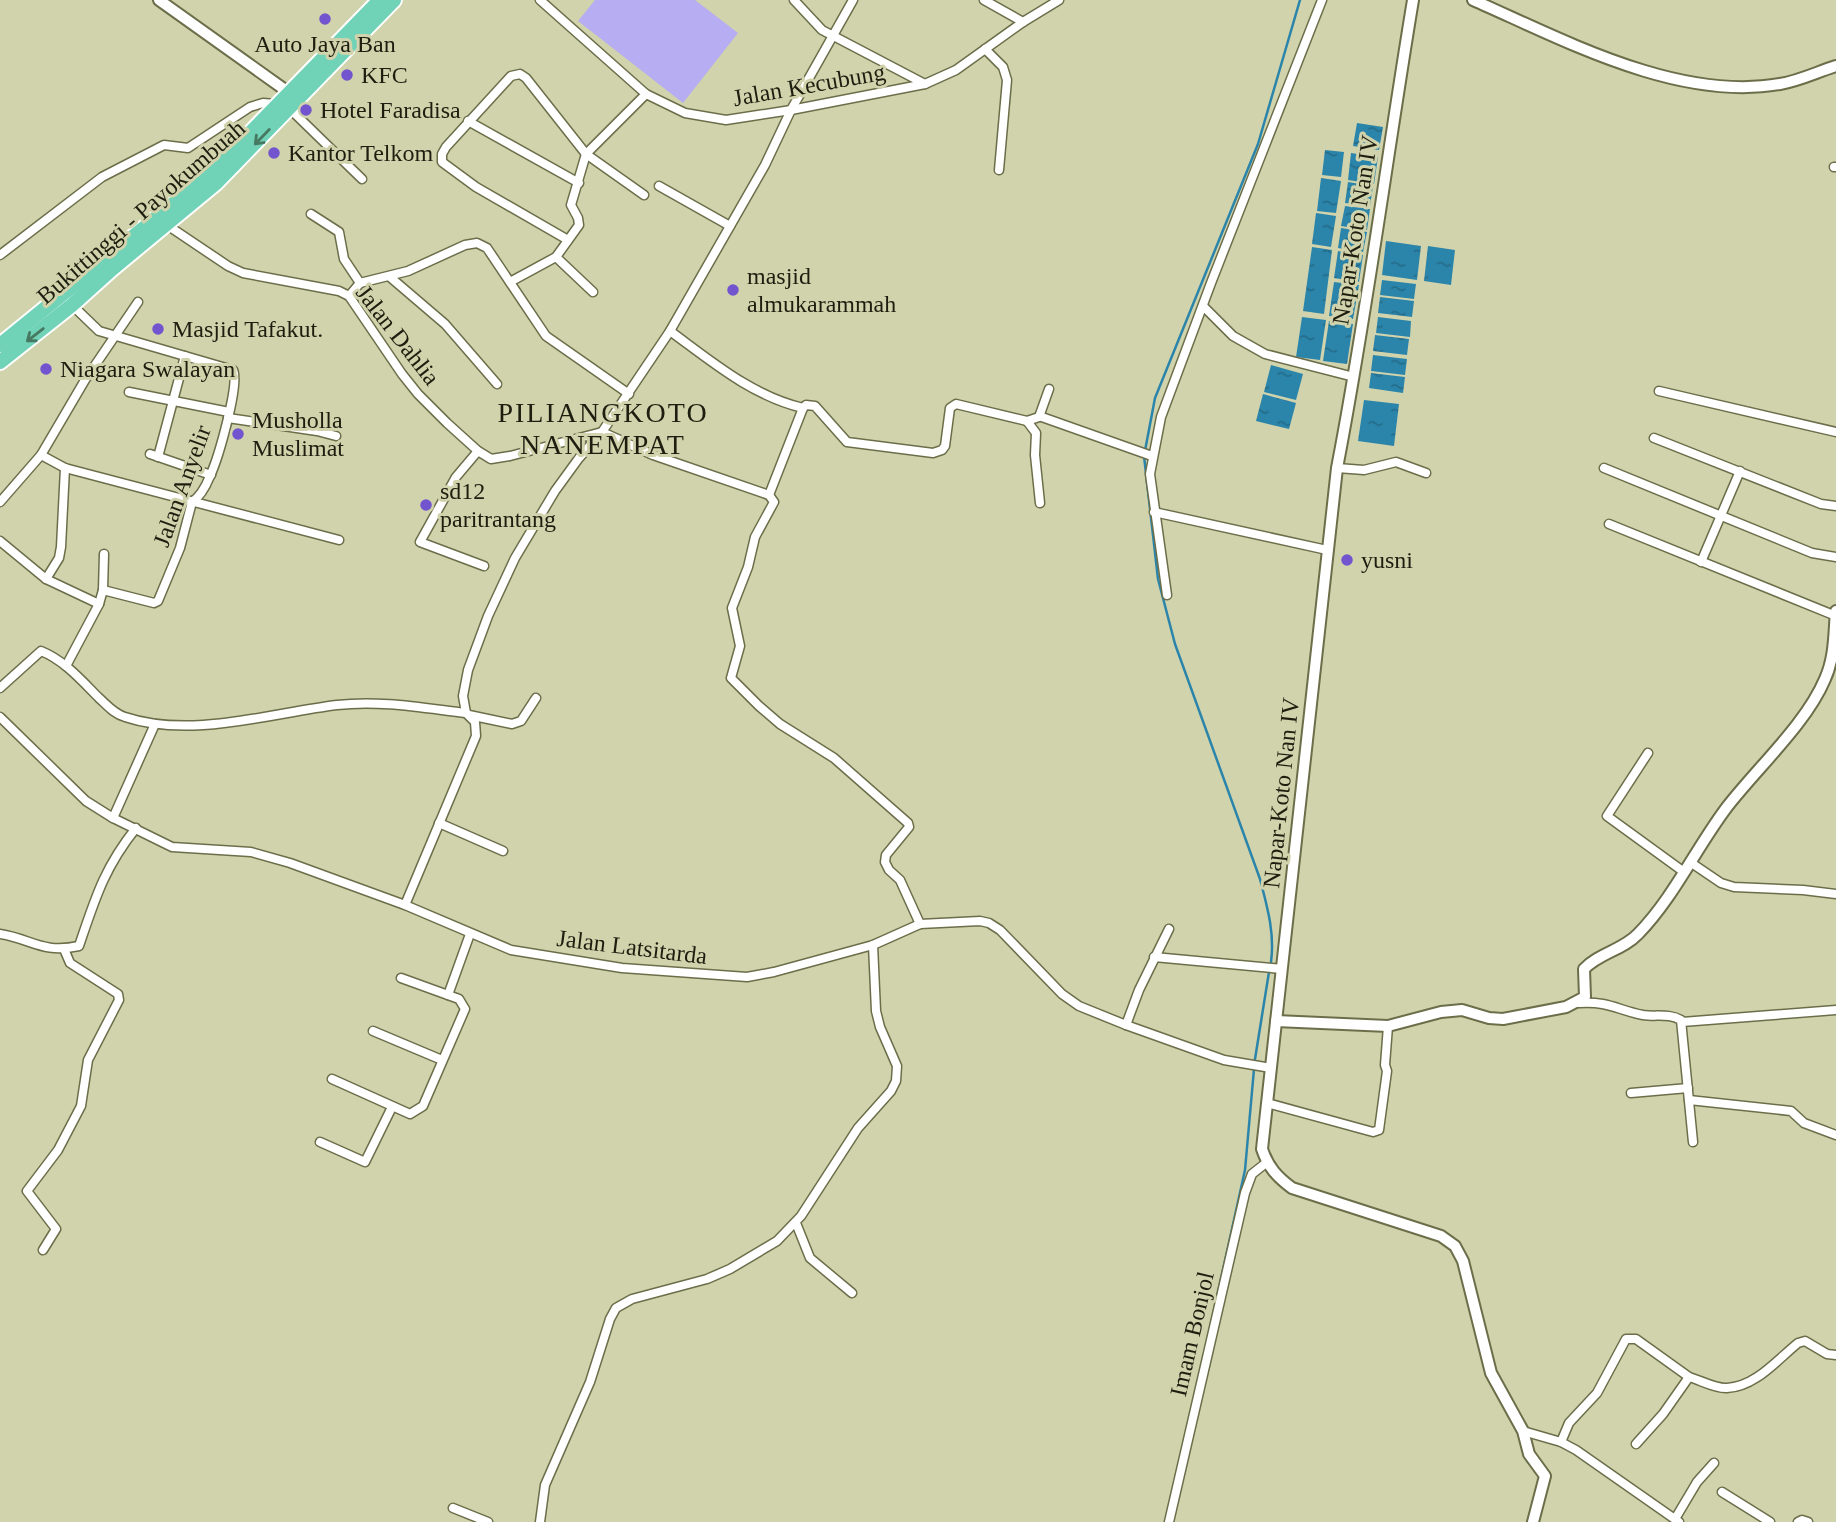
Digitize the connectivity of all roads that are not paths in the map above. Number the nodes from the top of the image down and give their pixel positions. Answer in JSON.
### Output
{"nodes":[{"id":1,"x":380,"y":0,"type":"edge"},
{"id":2,"x":394,"y":0,"type":"edge"},
{"id":3,"x":540,"y":0,"type":"edge"},
{"id":4,"x":794,"y":0,"type":"edge"},
{"id":5,"x":853,"y":0,"type":"edge"},
{"id":6,"x":984,"y":0,"type":"edge"},
{"id":7,"x":1059,"y":0,"type":"edge"},
{"id":8,"x":1322,"y":0,"type":"edge"},
{"id":9,"x":1413,"y":0,"type":"edge"},
{"id":10,"x":1473,"y":0,"type":"edge"},
{"id":11,"x":165,"y":2,"type":"edge"},
{"id":12,"x":1023,"y":22,"type":"junction"},
{"id":13,"x":833,"y":37,"type":"junction"},
{"id":14,"x":985,"y":49,"type":"junction"},
{"id":15,"x":1836,"y":66,"type":"edge"},
{"id":16,"x":925,"y":84,"type":"junction"},
{"id":17,"x":288,"y":92,"type":"junction"},
{"id":18,"x":646,"y":94,"type":"junction"},
{"id":19,"x":283,"y":106,"type":"junction"},
{"id":20,"x":791,"y":110,"type":"junction"},
{"id":21,"x":468,"y":121,"type":"junction"},
{"id":22,"x":586,"y":154,"type":"junction"},
{"id":23,"x":999,"y":170,"type":"dead end"},
{"id":24,"x":362,"y":179,"type":"dead end"},
{"id":25,"x":579,"y":183,"type":"junction"},
{"id":26,"x":659,"y":186,"type":"dead end"},
{"id":27,"x":644,"y":195,"type":"dead end"},
{"id":28,"x":312,"y":214,"type":"dead end"},
{"id":29,"x":167,"y":225,"type":"junction"},
{"id":30,"x":730,"y":226,"type":"junction"},
{"id":31,"x":568,"y":240,"type":"junction"},
{"id":32,"x":0,"y":255,"type":"edge"},
{"id":33,"x":556,"y":257,"type":"junction"},
{"id":34,"x":390,"y":277,"type":"junction"},
{"id":35,"x":360,"y":282,"type":"junction"},
{"id":36,"x":510,"y":282,"type":"junction"},
{"id":37,"x":593,"y":292,"type":"dead end"},
{"id":38,"x":349,"y":296,"type":"junction"},
{"id":39,"x":138,"y":302,"type":"dead end"},
{"id":40,"x":72,"y":305,"type":"junction"},
{"id":41,"x":1203,"y":306,"type":"junction"},
{"id":42,"x":670,"y":331,"type":"junction"},
{"id":43,"x":115,"y":335,"type":"junction"},
{"id":44,"x":0,"y":345,"type":"edge"},
{"id":45,"x":185,"y":356,"type":"junction"},
{"id":46,"x":0,"y":362,"type":"edge"},
{"id":47,"x":1354,"y":377,"type":"junction"},
{"id":48,"x":497,"y":384,"type":"dead end"},
{"id":49,"x":1049,"y":389,"type":"dead end"},
{"id":50,"x":1658,"y":391,"type":"dead end"},
{"id":51,"x":129,"y":392,"type":"dead end"},
{"id":52,"x":629,"y":394,"type":"junction"},
{"id":53,"x":172,"y":401,"type":"junction"},
{"id":54,"x":803,"y":408,"type":"junction"},
{"id":55,"x":228,"y":415,"type":"junction"},
{"id":56,"x":1039,"y":416,"type":"junction"},
{"id":57,"x":1027,"y":421,"type":"junction"},
{"id":58,"x":602,"y":432,"type":"junction"},
{"id":59,"x":1836,"y":432,"type":"edge"},
{"id":60,"x":336,"y":436,"type":"dead end"},
{"id":61,"x":1654,"y":438,"type":"dead end"},
{"id":62,"x":478,"y":450,"type":"junction"},
{"id":63,"x":1147,"y":454,"type":"junction"},
{"id":64,"x":41,"y":455,"type":"junction"},
{"id":65,"x":65,"y":468,"type":"junction"},
{"id":66,"x":1337,"y":468,"type":"junction"},
{"id":67,"x":1604,"y":468,"type":"dead end"},
{"id":68,"x":1740,"y":471,"type":"junction"},
{"id":69,"x":1426,"y":473,"type":"dead end"},
{"id":70,"x":211,"y":475,"type":"junction"},
{"id":71,"x":769,"y":495,"type":"junction"},
{"id":72,"x":0,"y":502,"type":"edge"},
{"id":73,"x":191,"y":502,"type":"junction"},
{"id":74,"x":1040,"y":503,"type":"dead end"},
{"id":75,"x":1836,"y":506,"type":"edge"},
{"id":76,"x":1154,"y":512,"type":"junction"},
{"id":77,"x":1720,"y":516,"type":"junction"},
{"id":78,"x":1609,"y":524,"type":"dead end"},
{"id":79,"x":339,"y":540,"type":"dead end"},
{"id":80,"x":0,"y":541,"type":"edge"},
{"id":81,"x":1327,"y":550,"type":"junction"},
{"id":82,"x":104,"y":554,"type":"dead end"},
{"id":83,"x":1836,"y":557,"type":"edge"},
{"id":84,"x":1702,"y":562,"type":"junction"},
{"id":85,"x":484,"y":565,"type":"dead end"},
{"id":86,"x":46,"y":579,"type":"junction"},
{"id":87,"x":103,"y":590,"type":"junction"},
{"id":88,"x":1167,"y":595,"type":"dead end"},
{"id":89,"x":99,"y":604,"type":"junction"},
{"id":90,"x":1836,"y":611,"type":"edge"},
{"id":91,"x":1836,"y":617,"type":"edge"},
{"id":92,"x":66,"y":666,"type":"junction"},
{"id":93,"x":0,"y":688,"type":"edge"},
{"id":94,"x":536,"y":698,"type":"dead end"},
{"id":95,"x":467,"y":714,"type":"junction"},
{"id":96,"x":1,"y":720,"type":"edge"},
{"id":97,"x":155,"y":724,"type":"junction"},
{"id":98,"x":1648,"y":752,"type":"dead end"},
{"id":99,"x":113,"y":818,"type":"junction"},
{"id":100,"x":439,"y":823,"type":"junction"},
{"id":101,"x":136,"y":828,"type":"junction"},
{"id":102,"x":503,"y":852,"type":"dead end"},
{"id":103,"x":1687,"y":867,"type":"junction"},
{"id":104,"x":1836,"y":894,"type":"edge"},
{"id":105,"x":405,"y":905,"type":"junction"},
{"id":106,"x":918,"y":919,"type":"junction"},
{"id":107,"x":1169,"y":929,"type":"dead end"},
{"id":108,"x":470,"y":933,"type":"junction"},
{"id":109,"x":0,"y":934,"type":"edge"},
{"id":110,"x":873,"y":945,"type":"junction"},
{"id":111,"x":65,"y":949,"type":"junction"},
{"id":112,"x":1154,"y":957,"type":"junction"},
{"id":113,"x":1282,"y":969,"type":"junction"},
{"id":114,"x":401,"y":978,"type":"dead end"},
{"id":115,"x":448,"y":995,"type":"junction"},
{"id":116,"x":1580,"y":1001,"type":"junction"},
{"id":117,"x":1836,"y":1010,"type":"edge"},
{"id":118,"x":1276,"y":1021,"type":"junction"},
{"id":119,"x":1682,"y":1022,"type":"junction"},
{"id":120,"x":1126,"y":1025,"type":"junction"},
{"id":121,"x":1388,"y":1026,"type":"junction"},
{"id":122,"x":373,"y":1031,"type":"dead end"},
{"id":123,"x":442,"y":1060,"type":"junction"},
{"id":124,"x":1271,"y":1068,"type":"junction"},
{"id":125,"x":332,"y":1079,"type":"dead end"},
{"id":126,"x":1688,"y":1088,"type":"junction"},
{"id":127,"x":1631,"y":1093,"type":"dead end"},
{"id":128,"x":1689,"y":1100,"type":"junction"},
{"id":129,"x":1267,"y":1103,"type":"junction"},
{"id":130,"x":393,"y":1107,"type":"junction"},
{"id":131,"x":1836,"y":1135,"type":"edge"},
{"id":132,"x":320,"y":1142,"type":"dead end"},
{"id":133,"x":1693,"y":1142,"type":"dead end"},
{"id":134,"x":1266,"y":1163,"type":"junction"},
{"id":135,"x":796,"y":1223,"type":"junction"},
{"id":136,"x":43,"y":1250,"type":"dead end"},
{"id":137,"x":852,"y":1293,"type":"dead end"},
{"id":138,"x":1836,"y":1355,"type":"edge"},
{"id":139,"x":1689,"y":1377,"type":"junction"},
{"id":140,"x":1523,"y":1431,"type":"junction"},
{"id":141,"x":1561,"y":1442,"type":"junction"},
{"id":142,"x":1636,"y":1444,"type":"dead end"},
{"id":143,"x":1714,"y":1463,"type":"dead end"},
{"id":144,"x":1722,"y":1492,"type":"dead end"},
{"id":145,"x":453,"y":1508,"type":"dead end"},
{"id":146,"x":1677,"y":1520,"type":"edge"},
{"id":147,"x":488,"y":1522,"type":"edge"},
{"id":148,"x":540,"y":1522,"type":"edge"},
{"id":149,"x":1169,"y":1522,"type":"edge"},
{"id":150,"x":1533,"y":1522,"type":"edge"},
{"id":151,"x":1770,"y":1522,"type":"edge"},
{"id":152,"x":1798,"y":1522,"type":"edge"},
{"id":153,"x":1808,"y":1522,"type":"edge"}],
"edges":[{"from":1,"to":17,"type":"highway","name":"Bukittinggi - Payokumbuah"},
{"from":2,"to":19,"type":"highway","name":"Bukittinggi - Payokumbuah"},
{"from":3,"to":18,"type":"street","name":"Jalan Kecubung"},
{"from":4,"to":13,"type":"street"},
{"from":5,"to":13,"type":"street"},
{"from":6,"to":12,"type":"street"},
{"from":7,"to":12,"type":"street","name":"Jalan Kecubung"},
{"from":8,"to":41,"type":"street"},
{"from":9,"to":47,"type":"street","name":"Napar-Koto Nan IV"},
{"from":10,"to":15,"type":"street"},
{"from":11,"to":17,"type":"street"},
{"from":12,"to":14,"type":"street","name":"Jalan Kecubung"},
{"from":13,"to":16,"type":"street"},
{"from":13,"to":20,"type":"street"},
{"from":14,"to":16,"type":"street","name":"Jalan Kecubung"},
{"from":14,"to":23,"type":"street"},
{"from":16,"to":20,"type":"street","name":"Jalan Kecubung"},
{"from":17,"to":19,"type":"highway","name":"Bukittinggi - Payokumbuah"},
{"from":18,"to":20,"type":"street","name":"Jalan Kecubung"},
{"from":18,"to":22,"type":"street"},
{"from":19,"to":24,"type":"street"},
{"from":19,"to":29,"type":"highway","name":"Bukittinggi - Payokumbuah","one_way":true},
{"from":19,"to":32,"type":"street"},
{"from":19,"to":44,"type":"highway","name":"Bukittinggi - Payokumbuah"},
{"from":20,"to":30,"type":"street"},
{"from":21,"to":22,"type":"street"},
{"from":21,"to":25,"type":"street"},
{"from":21,"to":31,"type":"street"},
{"from":22,"to":25,"type":"street"},
{"from":22,"to":27,"type":"street"},
{"from":25,"to":31,"type":"street"},
{"from":26,"to":30,"type":"street"},
{"from":28,"to":35,"type":"street"},
{"from":29,"to":38,"type":"street","name":"Jalan Dahlia"},
{"from":29,"to":40,"type":"highway","name":"Bukittinggi - Payokumbuah"},
{"from":30,"to":42,"type":"street"},
{"from":31,"to":33,"type":"street"},
{"from":33,"to":36,"type":"street"},
{"from":33,"to":37,"type":"street"},
{"from":34,"to":35,"type":"street"},
{"from":34,"to":36,"type":"street"},
{"from":34,"to":48,"type":"street"},
{"from":35,"to":38,"type":"street"},
{"from":36,"to":52,"type":"street"},
{"from":38,"to":62,"type":"street","name":"Jalan Dahlia"},
{"from":39,"to":43,"type":"street"},
{"from":40,"to":43,"type":"street","name":"Jalan Anyelir"},
{"from":40,"to":46,"type":"highway","name":"Bukittinggi - Payokumbuah","one_way":true},
{"from":41,"to":47,"type":"street"},
{"from":41,"to":63,"type":"street"},
{"from":42,"to":52,"type":"street"},
{"from":42,"to":54,"type":"street"},
{"from":43,"to":45,"type":"street","name":"Jalan Anyelir"},
{"from":43,"to":64,"type":"street"},
{"from":45,"to":53,"type":"street"},
{"from":45,"to":55,"type":"street","name":"Jalan Anyelir"},
{"from":47,"to":66,"type":"street","name":"Napar-Koto Nan IV"},
{"from":49,"to":56,"type":"street"},
{"from":50,"to":59,"type":"street"},
{"from":51,"to":53,"type":"street"},
{"from":52,"to":58,"type":"street"},
{"from":53,"to":55,"type":"street"},
{"from":53,"to":70,"type":"street"},
{"from":54,"to":57,"type":"street"},
{"from":54,"to":71,"type":"street"},
{"from":55,"to":60,"type":"street"},
{"from":55,"to":70,"type":"street","name":"Jalan Anyelir"},
{"from":56,"to":57,"type":"street"},
{"from":56,"to":63,"type":"street"},
{"from":57,"to":74,"type":"street"},
{"from":58,"to":62,"type":"street"},
{"from":58,"to":71,"type":"street"},
{"from":58,"to":95,"type":"street"},
{"from":61,"to":68,"type":"street"},
{"from":62,"to":85,"type":"street"},
{"from":63,"to":76,"type":"street"},
{"from":64,"to":65,"type":"street"},
{"from":64,"to":72,"type":"street"},
{"from":65,"to":73,"type":"street"},
{"from":65,"to":86,"type":"street"},
{"from":66,"to":69,"type":"street"},
{"from":66,"to":81,"type":"street","name":"Napar-Koto Nan IV"},
{"from":67,"to":77,"type":"street"},
{"from":68,"to":75,"type":"street"},
{"from":68,"to":77,"type":"street"},
{"from":70,"to":73,"type":"street","name":"Jalan Anyelir"},
{"from":71,"to":106,"type":"street"},
{"from":73,"to":79,"type":"street"},
{"from":73,"to":87,"type":"street","name":"Jalan Anyelir"},
{"from":76,"to":81,"type":"street"},
{"from":76,"to":88,"type":"street"},
{"from":77,"to":83,"type":"street"},
{"from":77,"to":84,"type":"street"},
{"from":78,"to":84,"type":"street"},
{"from":80,"to":86,"type":"street"},
{"from":81,"to":113,"type":"street","name":"Napar-Koto Nan IV"},
{"from":82,"to":87,"type":"street"},
{"from":84,"to":91,"type":"street"},
{"from":86,"to":89,"type":"street"},
{"from":87,"to":89,"type":"street"},
{"from":89,"to":92,"type":"street"},
{"from":90,"to":91,"type":"street"},
{"from":91,"to":103,"type":"street"},
{"from":92,"to":93,"type":"street"},
{"from":92,"to":97,"type":"street"},
{"from":94,"to":95,"type":"street"},
{"from":95,"to":97,"type":"street"},
{"from":95,"to":100,"type":"street"},
{"from":96,"to":99,"type":"street","name":"Jalan Latsitarda"},
{"from":97,"to":99,"type":"street"},
{"from":98,"to":103,"type":"street"},
{"from":99,"to":101,"type":"street","name":"Jalan Latsitarda"},
{"from":100,"to":102,"type":"street"},
{"from":100,"to":105,"type":"street"},
{"from":101,"to":105,"type":"street","name":"Jalan Latsitarda"},
{"from":101,"to":111,"type":"street"},
{"from":103,"to":104,"type":"street"},
{"from":103,"to":116,"type":"street"},
{"from":105,"to":108,"type":"street","name":"Jalan Latsitarda"},
{"from":106,"to":110,"type":"street","name":"Jalan Latsitarda"},
{"from":106,"to":120,"type":"street","name":"Jalan Latsitarda"},
{"from":107,"to":112,"type":"street"},
{"from":108,"to":110,"type":"street","name":"Jalan Latsitarda"},
{"from":108,"to":115,"type":"street"},
{"from":109,"to":111,"type":"street"},
{"from":110,"to":135,"type":"street"},
{"from":111,"to":136,"type":"street"},
{"from":112,"to":113,"type":"street"},
{"from":112,"to":120,"type":"street"},
{"from":113,"to":118,"type":"street","name":"Napar-Koto Nan IV"},
{"from":114,"to":115,"type":"street"},
{"from":115,"to":123,"type":"street"},
{"from":116,"to":119,"type":"street"},
{"from":116,"to":121,"type":"street"},
{"from":117,"to":119,"type":"street"},
{"from":118,"to":121,"type":"street"},
{"from":118,"to":124,"type":"street","name":"Napar-Koto Nan IV"},
{"from":119,"to":126,"type":"street"},
{"from":120,"to":124,"type":"street","name":"Jalan Latsitarda"},
{"from":121,"to":129,"type":"street"},
{"from":122,"to":123,"type":"street"},
{"from":123,"to":130,"type":"street"},
{"from":124,"to":129,"type":"street","name":"Napar-Koto Nan IV"},
{"from":125,"to":130,"type":"street"},
{"from":126,"to":127,"type":"street"},
{"from":126,"to":128,"type":"street"},
{"from":128,"to":131,"type":"street"},
{"from":128,"to":133,"type":"street"},
{"from":129,"to":134,"type":"street","name":"Napar-Koto Nan IV"},
{"from":130,"to":132,"type":"street"},
{"from":134,"to":140,"type":"street"},
{"from":134,"to":149,"type":"street","name":"Imam Bonjol"},
{"from":135,"to":137,"type":"street"},
{"from":135,"to":148,"type":"street"},
{"from":138,"to":139,"type":"street"},
{"from":139,"to":141,"type":"street"},
{"from":139,"to":142,"type":"street"},
{"from":140,"to":141,"type":"street"},
{"from":140,"to":150,"type":"street"},
{"from":141,"to":146,"type":"street"},
{"from":143,"to":146,"type":"street"},
{"from":144,"to":151,"type":"street"},
{"from":145,"to":147,"type":"street"},
{"from":152,"to":153,"type":"street"}]}
